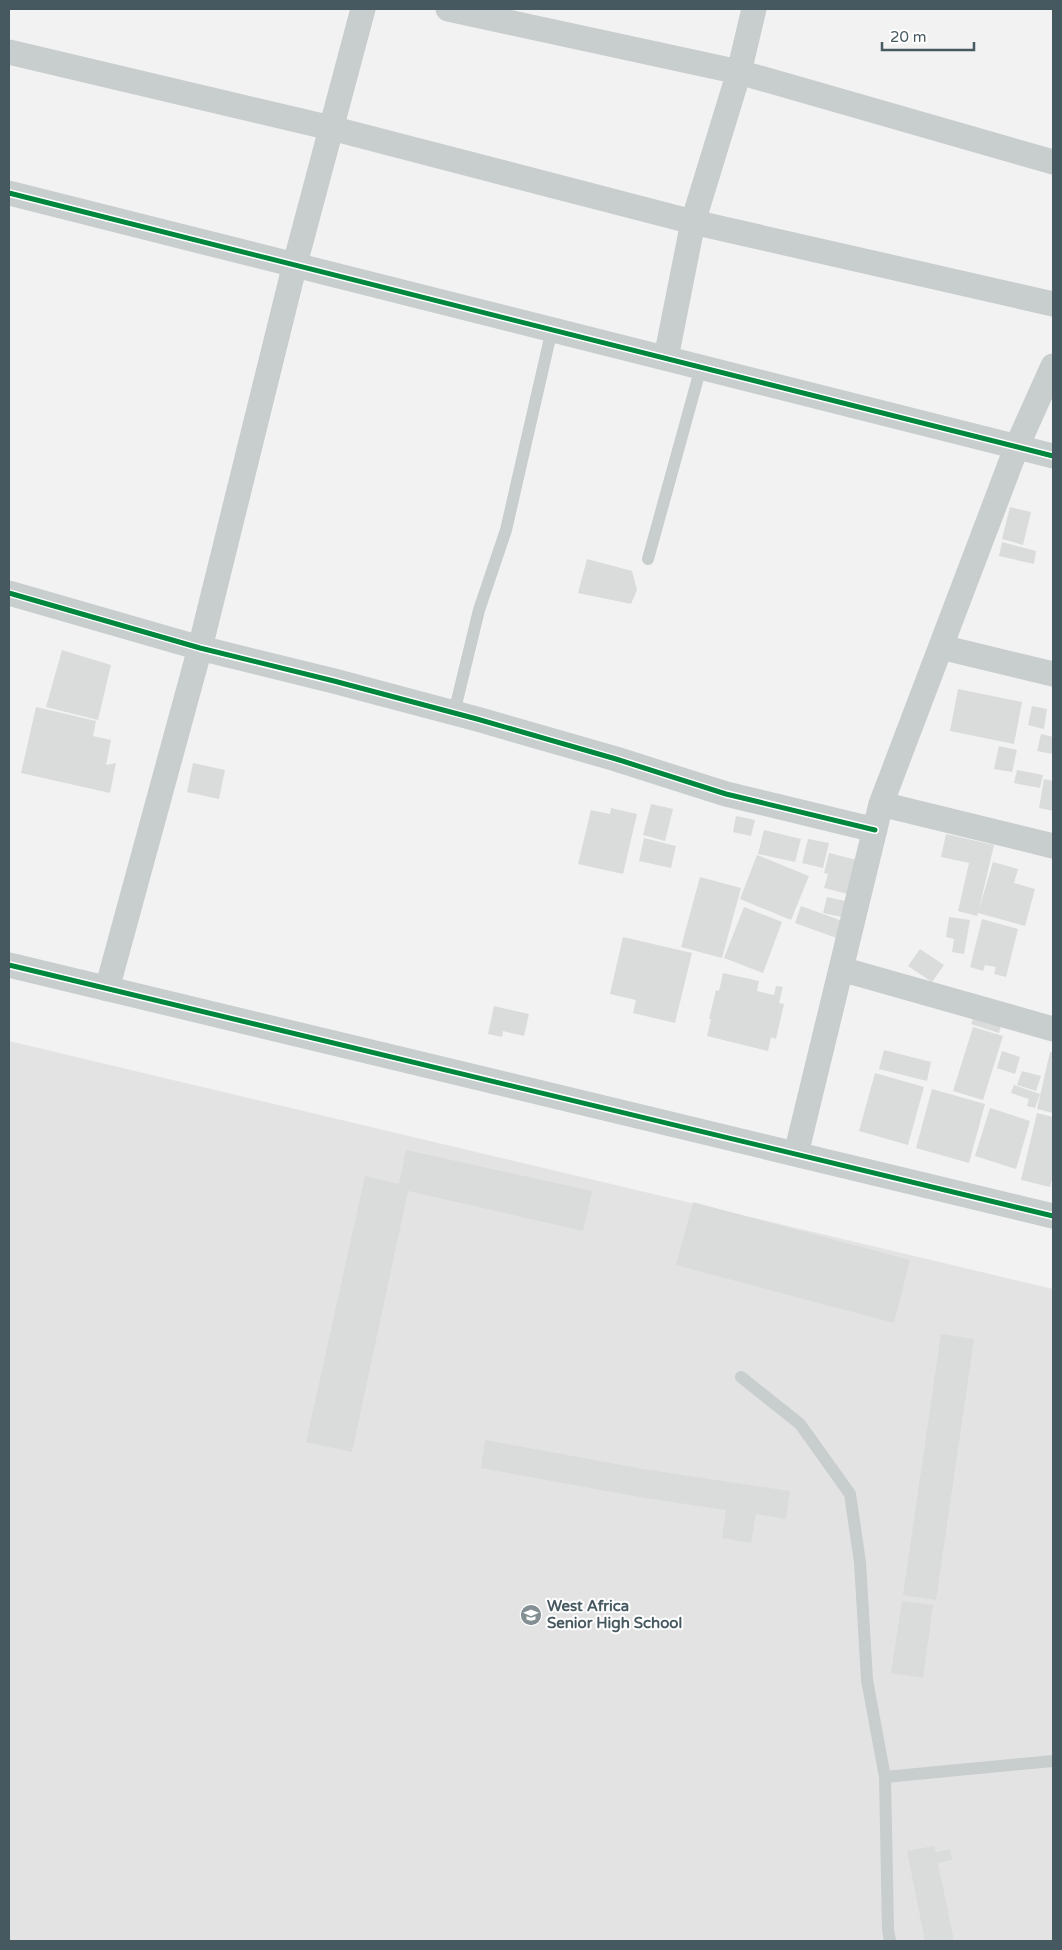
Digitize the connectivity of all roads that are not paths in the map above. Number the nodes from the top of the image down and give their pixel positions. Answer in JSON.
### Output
{"nodes":[{"id":1,"x":363,"y":9,"type":"edge"},
{"id":2,"x":448,"y":9,"type":"edge"},
{"id":3,"x":754,"y":9,"type":"edge"},
{"id":4,"x":9,"y":52,"type":"edge"},
{"id":5,"x":739,"y":72,"type":"junction"},
{"id":6,"x":331,"y":128,"type":"junction"},
{"id":7,"x":1053,"y":162,"type":"edge"},
{"id":8,"x":9,"y":192,"type":"edge"},
{"id":9,"x":693,"y":222,"type":"junction"},
{"id":10,"x":294,"y":264,"type":"junction"},
{"id":11,"x":1053,"y":304,"type":"edge"},
{"id":12,"x":552,"y":329,"type":"junction"},
{"id":13,"x":666,"y":358,"type":"junction"},
{"id":14,"x":1053,"y":366,"type":"edge"},
{"id":15,"x":701,"y":367,"type":"junction"},
{"id":16,"x":1017,"y":446,"type":"junction"},
{"id":17,"x":1053,"y":456,"type":"edge"},
{"id":18,"x":648,"y":559,"type":"dead end"},
{"id":19,"x":9,"y":593,"type":"edge"},
{"id":20,"x":941,"y":647,"type":"junction"},
{"id":21,"x":200,"y":648,"type":"junction"},
{"id":22,"x":1053,"y":674,"type":"edge"},
{"id":23,"x":454,"y":713,"type":"junction"},
{"id":24,"x":882,"y":804,"type":"junction"},
{"id":25,"x":875,"y":830,"type":"junction"},
{"id":26,"x":1053,"y":846,"type":"edge"},
{"id":27,"x":9,"y":965,"type":"edge"},
{"id":28,"x":842,"y":969,"type":"junction"},
{"id":29,"x":107,"y":989,"type":"junction"},
{"id":30,"x":1053,"y":1029,"type":"edge"},
{"id":31,"x":796,"y":1154,"type":"junction"},
{"id":32,"x":1053,"y":1216,"type":"edge"},
{"id":33,"x":741,"y":1377,"type":"dead end"},
{"id":34,"x":1053,"y":1761,"type":"edge"},
{"id":35,"x":885,"y":1777,"type":"junction"},
{"id":36,"x":890,"y":1941,"type":"edge"}],
"edges":[{"from":1,"to":6,"type":"street"},
{"from":2,"to":5,"type":"street"},
{"from":3,"to":5,"type":"street"},
{"from":4,"to":6,"type":"street"},
{"from":5,"to":7,"type":"street"},
{"from":5,"to":9,"type":"street"},
{"from":6,"to":9,"type":"street"},
{"from":6,"to":10,"type":"street"},
{"from":8,"to":10,"type":"street"},
{"from":9,"to":11,"type":"street"},
{"from":9,"to":13,"type":"street"},
{"from":10,"to":12,"type":"street"},
{"from":10,"to":21,"type":"street"},
{"from":12,"to":13,"type":"street"},
{"from":12,"to":23,"type":"lane"},
{"from":13,"to":15,"type":"street"},
{"from":14,"to":16,"type":"street"},
{"from":15,"to":16,"type":"street"},
{"from":15,"to":18,"type":"lane"},
{"from":16,"to":17,"type":"street"},
{"from":16,"to":20,"type":"street"},
{"from":19,"to":21,"type":"street"},
{"from":20,"to":22,"type":"street"},
{"from":20,"to":24,"type":"street"},
{"from":21,"to":23,"type":"street"},
{"from":21,"to":29,"type":"street"},
{"from":23,"to":25,"type":"street"},
{"from":24,"to":25,"type":"street"},
{"from":24,"to":26,"type":"street"},
{"from":25,"to":28,"type":"street"},
{"from":27,"to":29,"type":"street"},
{"from":28,"to":30,"type":"street"},
{"from":28,"to":31,"type":"street"},
{"from":29,"to":31,"type":"street"},
{"from":31,"to":32,"type":"street"},
{"from":33,"to":35,"type":"lane"},
{"from":34,"to":35,"type":"lane"},
{"from":35,"to":36,"type":"lane"}]}
